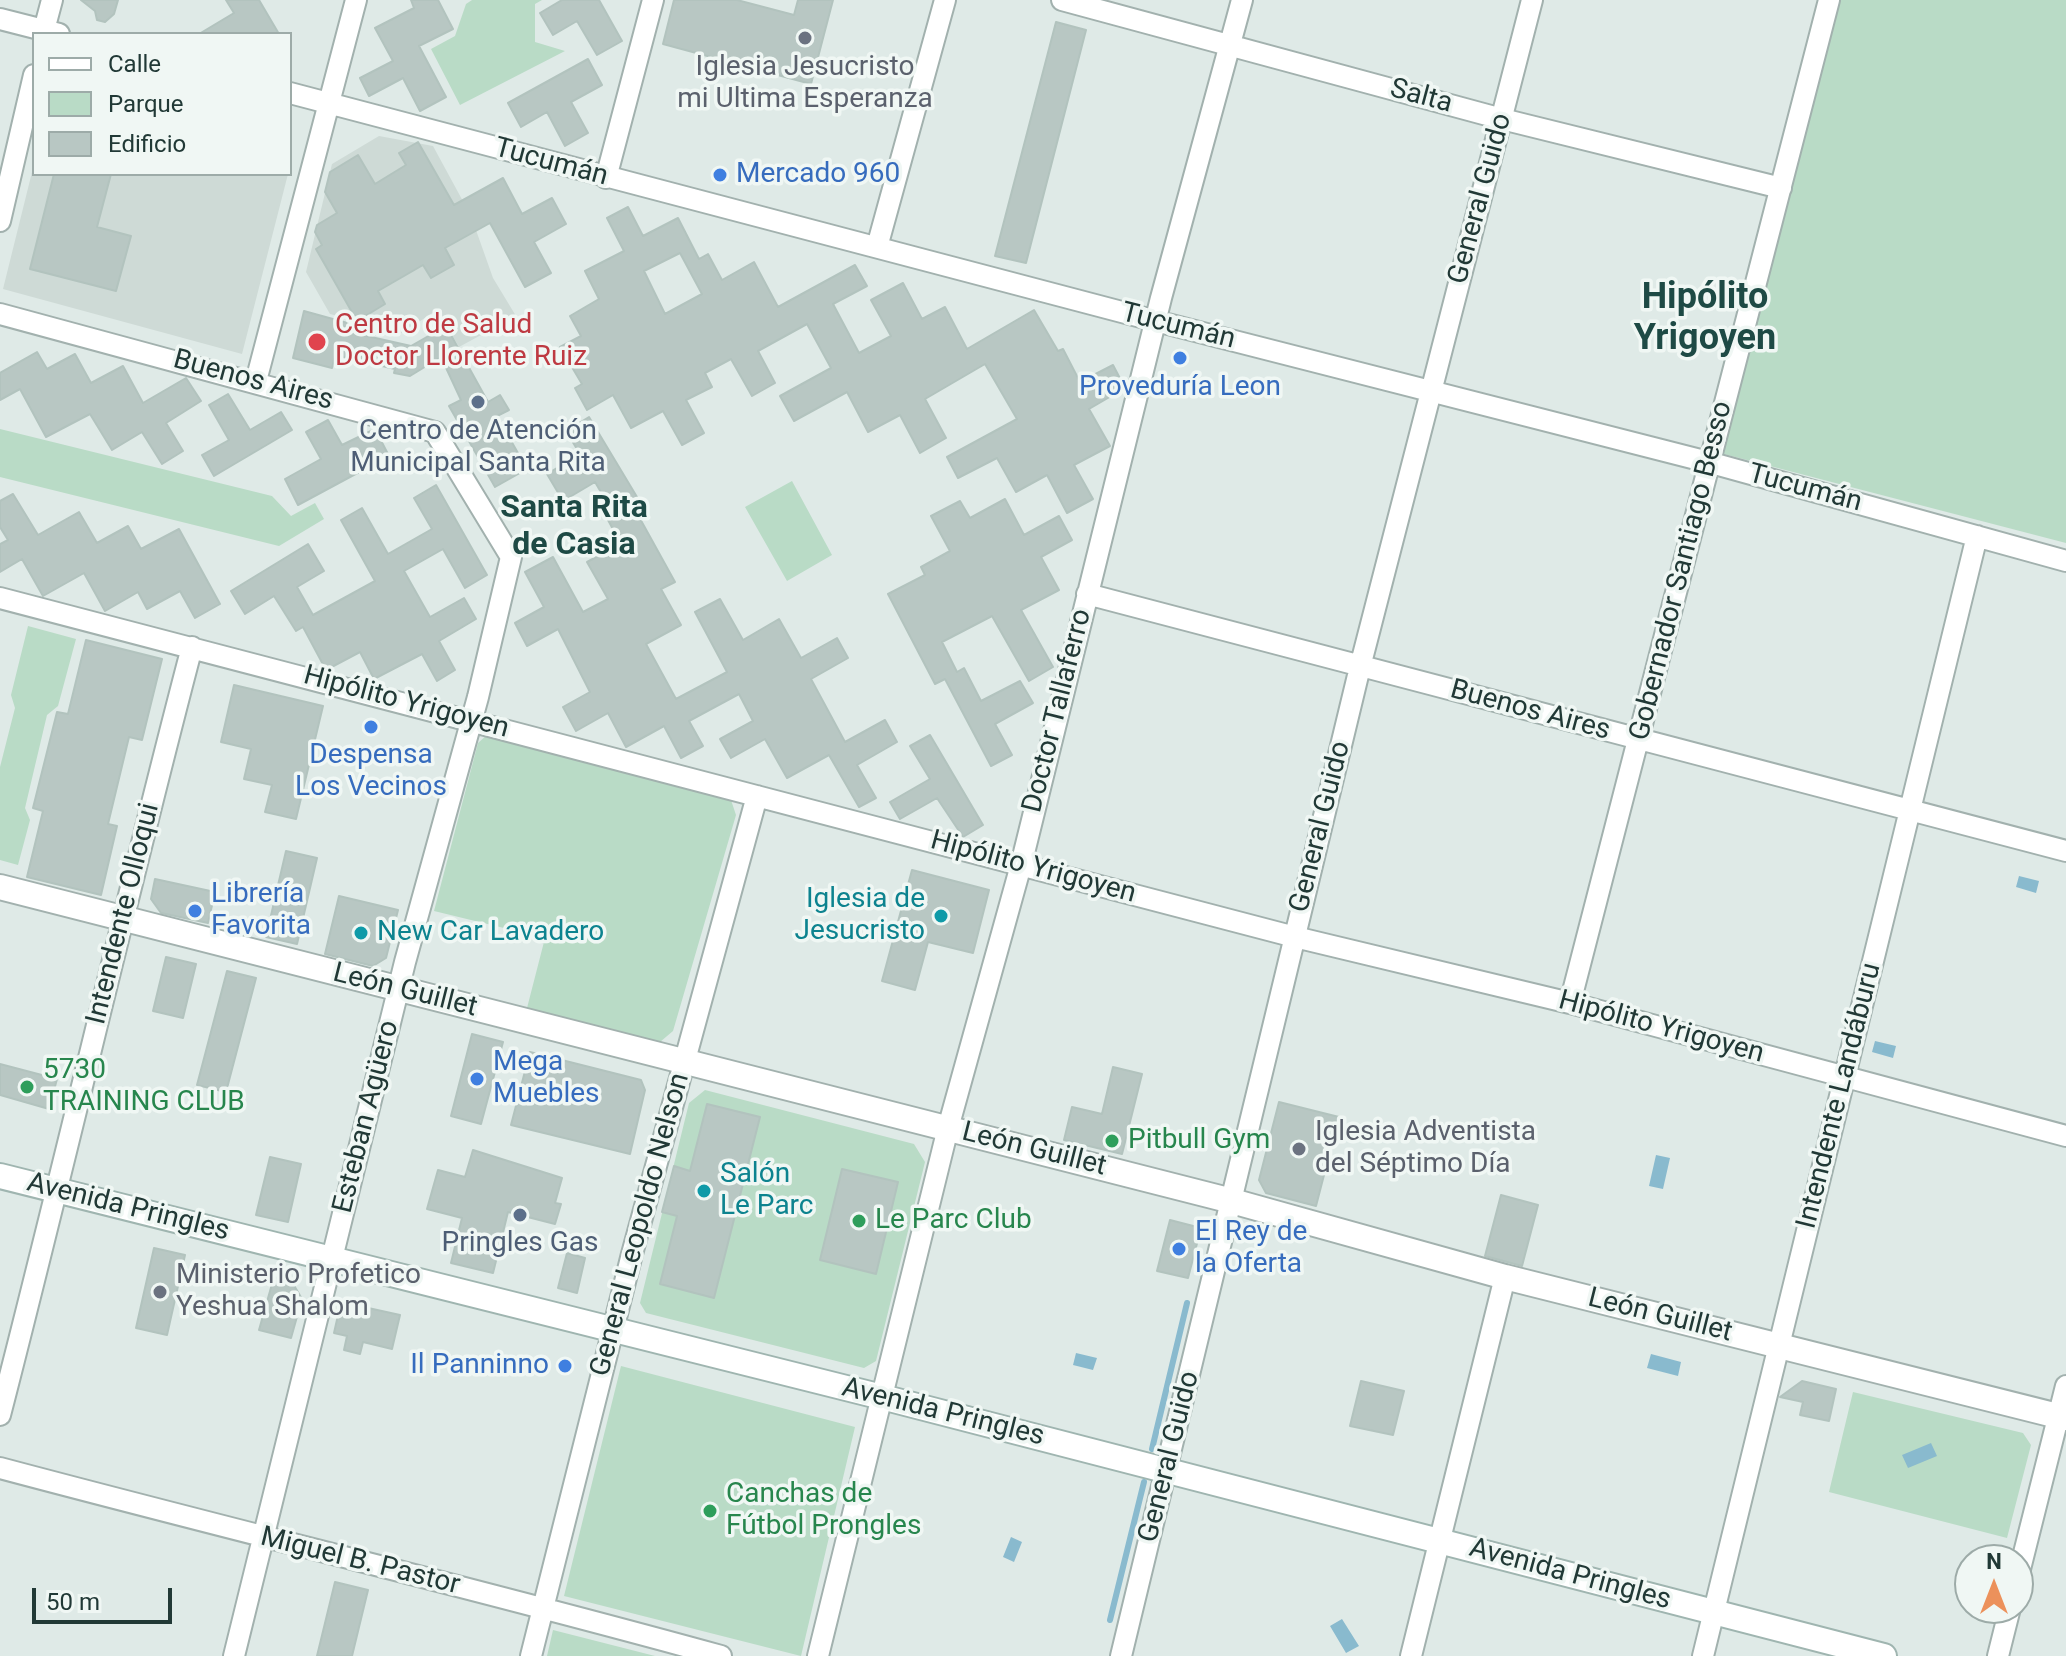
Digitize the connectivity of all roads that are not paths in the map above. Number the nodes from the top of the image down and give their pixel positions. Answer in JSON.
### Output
{"nodes":[{"id":1,"x":52,"y":0,"type":"edge"},
{"id":2,"x":356,"y":0,"type":"edge"},
{"id":3,"x":653,"y":0,"type":"edge"},
{"id":4,"x":945,"y":0,"type":"edge"},
{"id":5,"x":1062,"y":0,"type":"edge"},
{"id":6,"x":1242,"y":0,"type":"edge"},
{"id":7,"x":1532,"y":0,"type":"edge"},
{"id":8,"x":1829,"y":0,"type":"edge"},
{"id":9,"x":0,"y":19,"type":"edge"},
{"id":10,"x":46,"y":32,"type":"edge"},
{"id":11,"x":49,"y":32,"type":"edge"},
{"id":12,"x":1228,"y":46,"type":"junction"},
{"id":13,"x":32,"y":84,"type":"edge"},
{"id":14,"x":292,"y":94,"type":"edge"},
{"id":15,"x":330,"y":104,"type":"junction"},
{"id":16,"x":1502,"y":119,"type":"junction"},
{"id":17,"x":606,"y":178,"type":"junction"},
{"id":18,"x":1781,"y":188,"type":"junction"},
{"id":19,"x":0,"y":221,"type":"edge"},
{"id":20,"x":877,"y":247,"type":"junction"},
{"id":21,"x":0,"y":314,"type":"edge"},
{"id":22,"x":1156,"y":321,"type":"junction"},
{"id":23,"x":256,"y":381,"type":"junction"},
{"id":24,"x":1430,"y":391,"type":"junction"},
{"id":25,"x":1708,"y":462,"type":"junction"},
{"id":26,"x":472,"y":495,"type":"joint"},
{"id":27,"x":1977,"y":536,"type":"junction"},
{"id":28,"x":2066,"y":561,"type":"edge"},
{"id":29,"x":1087,"y":594,"type":"junction"},
{"id":30,"x":0,"y":598,"type":"edge"},
{"id":31,"x":192,"y":647,"type":"junction"},
{"id":32,"x":1360,"y":667,"type":"junction"},
{"id":33,"x":471,"y":720,"type":"junction"},
{"id":34,"x":1640,"y":739,"type":"junction"},
{"id":35,"x":757,"y":796,"type":"junction"},
{"id":36,"x":1911,"y":808,"type":"junction"},
{"id":37,"x":2066,"y":851,"type":"edge"},
{"id":38,"x":1021,"y":865,"type":"junction"},
{"id":39,"x":0,"y":887,"type":"edge"},
{"id":40,"x":122,"y":919,"type":"junction"},
{"id":41,"x":1295,"y":937,"type":"junction"},
{"id":42,"x":399,"y":990,"type":"junction"},
{"id":43,"x":1570,"y":1003,"type":"junction"},
{"id":44,"x":684,"y":1060,"type":"junction"},
{"id":45,"x":1844,"y":1077,"type":"junction"},
{"id":46,"x":948,"y":1128,"type":"junction"},
{"id":47,"x":2066,"y":1136,"type":"edge"},
{"id":48,"x":0,"y":1176,"type":"edge"},
{"id":49,"x":58,"y":1191,"type":"junction"},
{"id":50,"x":1232,"y":1201,"type":"junction"},
{"id":51,"x":332,"y":1258,"type":"junction"},
{"id":52,"x":1505,"y":1277,"type":"junction"},
{"id":53,"x":613,"y":1330,"type":"junction"},
{"id":54,"x":1779,"y":1346,"type":"junction"},
{"id":55,"x":2066,"y":1386,"type":"edge"},
{"id":56,"x":882,"y":1397,"type":"junction"},
{"id":57,"x":0,"y":1415,"type":"edge"},
{"id":58,"x":2062,"y":1417,"type":"edge"},
{"id":59,"x":0,"y":1468,"type":"edge"},
{"id":60,"x":1167,"y":1470,"type":"junction"},
{"id":61,"x":263,"y":1539,"type":"junction"},
{"id":62,"x":1439,"y":1541,"type":"junction"},
{"id":63,"x":2027,"y":1544,"type":"edge"},
{"id":64,"x":543,"y":1607,"type":"junction"},
{"id":65,"x":1713,"y":1612,"type":"junction"},
{"id":66,"x":2006,"y":1624,"type":"edge"},
{"id":67,"x":234,"y":1656,"type":"edge"},
{"id":68,"x":531,"y":1656,"type":"edge"},
{"id":69,"x":721,"y":1656,"type":"edge"},
{"id":70,"x":818,"y":1656,"type":"edge"},
{"id":71,"x":1121,"y":1656,"type":"edge"},
{"id":72,"x":1411,"y":1656,"type":"edge"},
{"id":73,"x":1703,"y":1656,"type":"edge"},
{"id":74,"x":1884,"y":1656,"type":"edge"},
{"id":75,"x":1998,"y":1656,"type":"edge"}],
"edges":[{"from":1,"to":11,"type":"street"},
{"from":2,"to":15,"type":"street"},
{"from":3,"to":17,"type":"street"},
{"from":4,"to":20,"type":"street"},
{"from":5,"to":12,"type":"street","name":"Salta"},
{"from":6,"to":12,"type":"street","name":"Doctor Tallaferro"},
{"from":7,"to":16,"type":"street","name":"General Guido"},
{"from":8,"to":18,"type":"street","name":"Gobernador Santiago Besso"},
{"from":9,"to":10,"type":"street"},
{"from":12,"to":16,"type":"street","name":"Salta"},
{"from":12,"to":22,"type":"street","name":"Doctor Tallaferro"},
{"from":13,"to":19,"type":"street"},
{"from":14,"to":15,"type":"street","name":"Tucumán"},
{"from":15,"to":17,"type":"street","name":"Tucumán"},
{"from":15,"to":23,"type":"street"},
{"from":16,"to":18,"type":"street","name":"Salta"},
{"from":16,"to":24,"type":"street","name":"General Guido"},
{"from":17,"to":20,"type":"street","name":"Tucumán"},
{"from":18,"to":25,"type":"street","name":"Gobernador Santiago Besso"},
{"from":20,"to":22,"type":"street","name":"Tucumán"},
{"from":21,"to":23,"type":"street","name":"Buenos Aires"},
{"from":22,"to":24,"type":"street","name":"Tucumán"},
{"from":22,"to":29,"type":"street","name":"Doctor Tallaferro"},
{"from":23,"to":26,"type":"street","name":"Buenos Aires"},
{"from":24,"to":25,"type":"street","name":"Tucumán"},
{"from":24,"to":32,"type":"street","name":"General Guido"},
{"from":25,"to":27,"type":"street","name":"Tucumán"},
{"from":25,"to":34,"type":"street","name":"Gobernador Santiago Besso"},
{"from":26,"to":33,"type":"street","name":"Esteban Agüero"},
{"from":27,"to":28,"type":"street","name":"Tucumán"},
{"from":27,"to":36,"type":"street","name":"Intendente Landáburu"},
{"from":29,"to":32,"type":"street","name":"Buenos Aires"},
{"from":29,"to":38,"type":"street","name":"Doctor Tallaferro"},
{"from":30,"to":31,"type":"street","name":"Hipólito Yrigoyen"},
{"from":31,"to":33,"type":"street","name":"Hipólito Yrigoyen"},
{"from":31,"to":40,"type":"street","name":"Intendente Olloqui"},
{"from":32,"to":34,"type":"street","name":"Buenos Aires"},
{"from":32,"to":41,"type":"street","name":"General Guido"},
{"from":33,"to":35,"type":"street","name":"Hipólito Yrigoyen"},
{"from":33,"to":42,"type":"street","name":"Esteban Agüero"},
{"from":34,"to":36,"type":"street","name":"Buenos Aires"},
{"from":34,"to":43,"type":"street","name":"Gobernador Santiago Besso"},
{"from":35,"to":38,"type":"street","name":"Hipólito Yrigoyen"},
{"from":35,"to":44,"type":"street","name":"General Leopoldo Nelson"},
{"from":36,"to":37,"type":"street","name":"Buenos Aires"},
{"from":36,"to":45,"type":"street","name":"Intendente Landáburu"},
{"from":38,"to":41,"type":"street","name":"Hipólito Yrigoyen"},
{"from":38,"to":46,"type":"street","name":"Doctor Tallaferro"},
{"from":39,"to":40,"type":"street","name":"León Guillet"},
{"from":40,"to":42,"type":"street","name":"León Guillet"},
{"from":40,"to":49,"type":"street","name":"Intendente Olloqui"},
{"from":41,"to":43,"type":"street","name":"Hipólito Yrigoyen"},
{"from":41,"to":50,"type":"street","name":"General Guido"},
{"from":42,"to":44,"type":"street","name":"León Guillet"},
{"from":42,"to":51,"type":"street","name":"Esteban Agüero"},
{"from":43,"to":45,"type":"street","name":"Hipólito Yrigoyen"},
{"from":44,"to":46,"type":"street","name":"León Guillet"},
{"from":44,"to":53,"type":"street","name":"General Leopoldo Nelson"},
{"from":45,"to":47,"type":"street","name":"Hipólito Yrigoyen"},
{"from":45,"to":54,"type":"street","name":"Intendente Landáburu"},
{"from":46,"to":50,"type":"street","name":"León Guillet"},
{"from":46,"to":56,"type":"street","name":"Doctor Tallaferro"},
{"from":48,"to":49,"type":"street","name":"Avenida Pringles"},
{"from":49,"to":51,"type":"street","name":"Avenida Pringles"},
{"from":49,"to":57,"type":"street","name":"Intendente Olloqui"},
{"from":50,"to":52,"type":"street","name":"León Guillet"},
{"from":50,"to":60,"type":"street","name":"General Guido"},
{"from":51,"to":53,"type":"street","name":"Avenida Pringles"},
{"from":51,"to":61,"type":"street","name":"Esteban Agüero"},
{"from":52,"to":54,"type":"street","name":"León Guillet"},
{"from":52,"to":62,"type":"street"},
{"from":53,"to":56,"type":"street","name":"Avenida Pringles"},
{"from":53,"to":64,"type":"street","name":"General Leopoldo Nelson"},
{"from":54,"to":58,"type":"street","name":"León Guillet"},
{"from":54,"to":65,"type":"street","name":"Intendente Landáburu"},
{"from":55,"to":58,"type":"street"},
{"from":56,"to":60,"type":"street","name":"Avenida Pringles"},
{"from":56,"to":70,"type":"street","name":"Doctor Tallaferro"},
{"from":58,"to":63,"type":"street"},
{"from":59,"to":61,"type":"street","name":"Miguel B. Pastor"},
{"from":60,"to":62,"type":"street","name":"Avenida Pringles"},
{"from":60,"to":71,"type":"street","name":"General Guido"},
{"from":61,"to":64,"type":"street","name":"Miguel B. Pastor"},
{"from":61,"to":67,"type":"street","name":"Esteban Agüero"},
{"from":62,"to":65,"type":"street","name":"Avenida Pringles"},
{"from":62,"to":72,"type":"street"},
{"from":64,"to":68,"type":"street","name":"General Leopoldo Nelson"},
{"from":64,"to":69,"type":"street","name":"Miguel B. Pastor"},
{"from":65,"to":73,"type":"street","name":"Intendente Landáburu"},
{"from":65,"to":74,"type":"street","name":"Avenida Pringles"},
{"from":66,"to":75,"type":"street"}]}
